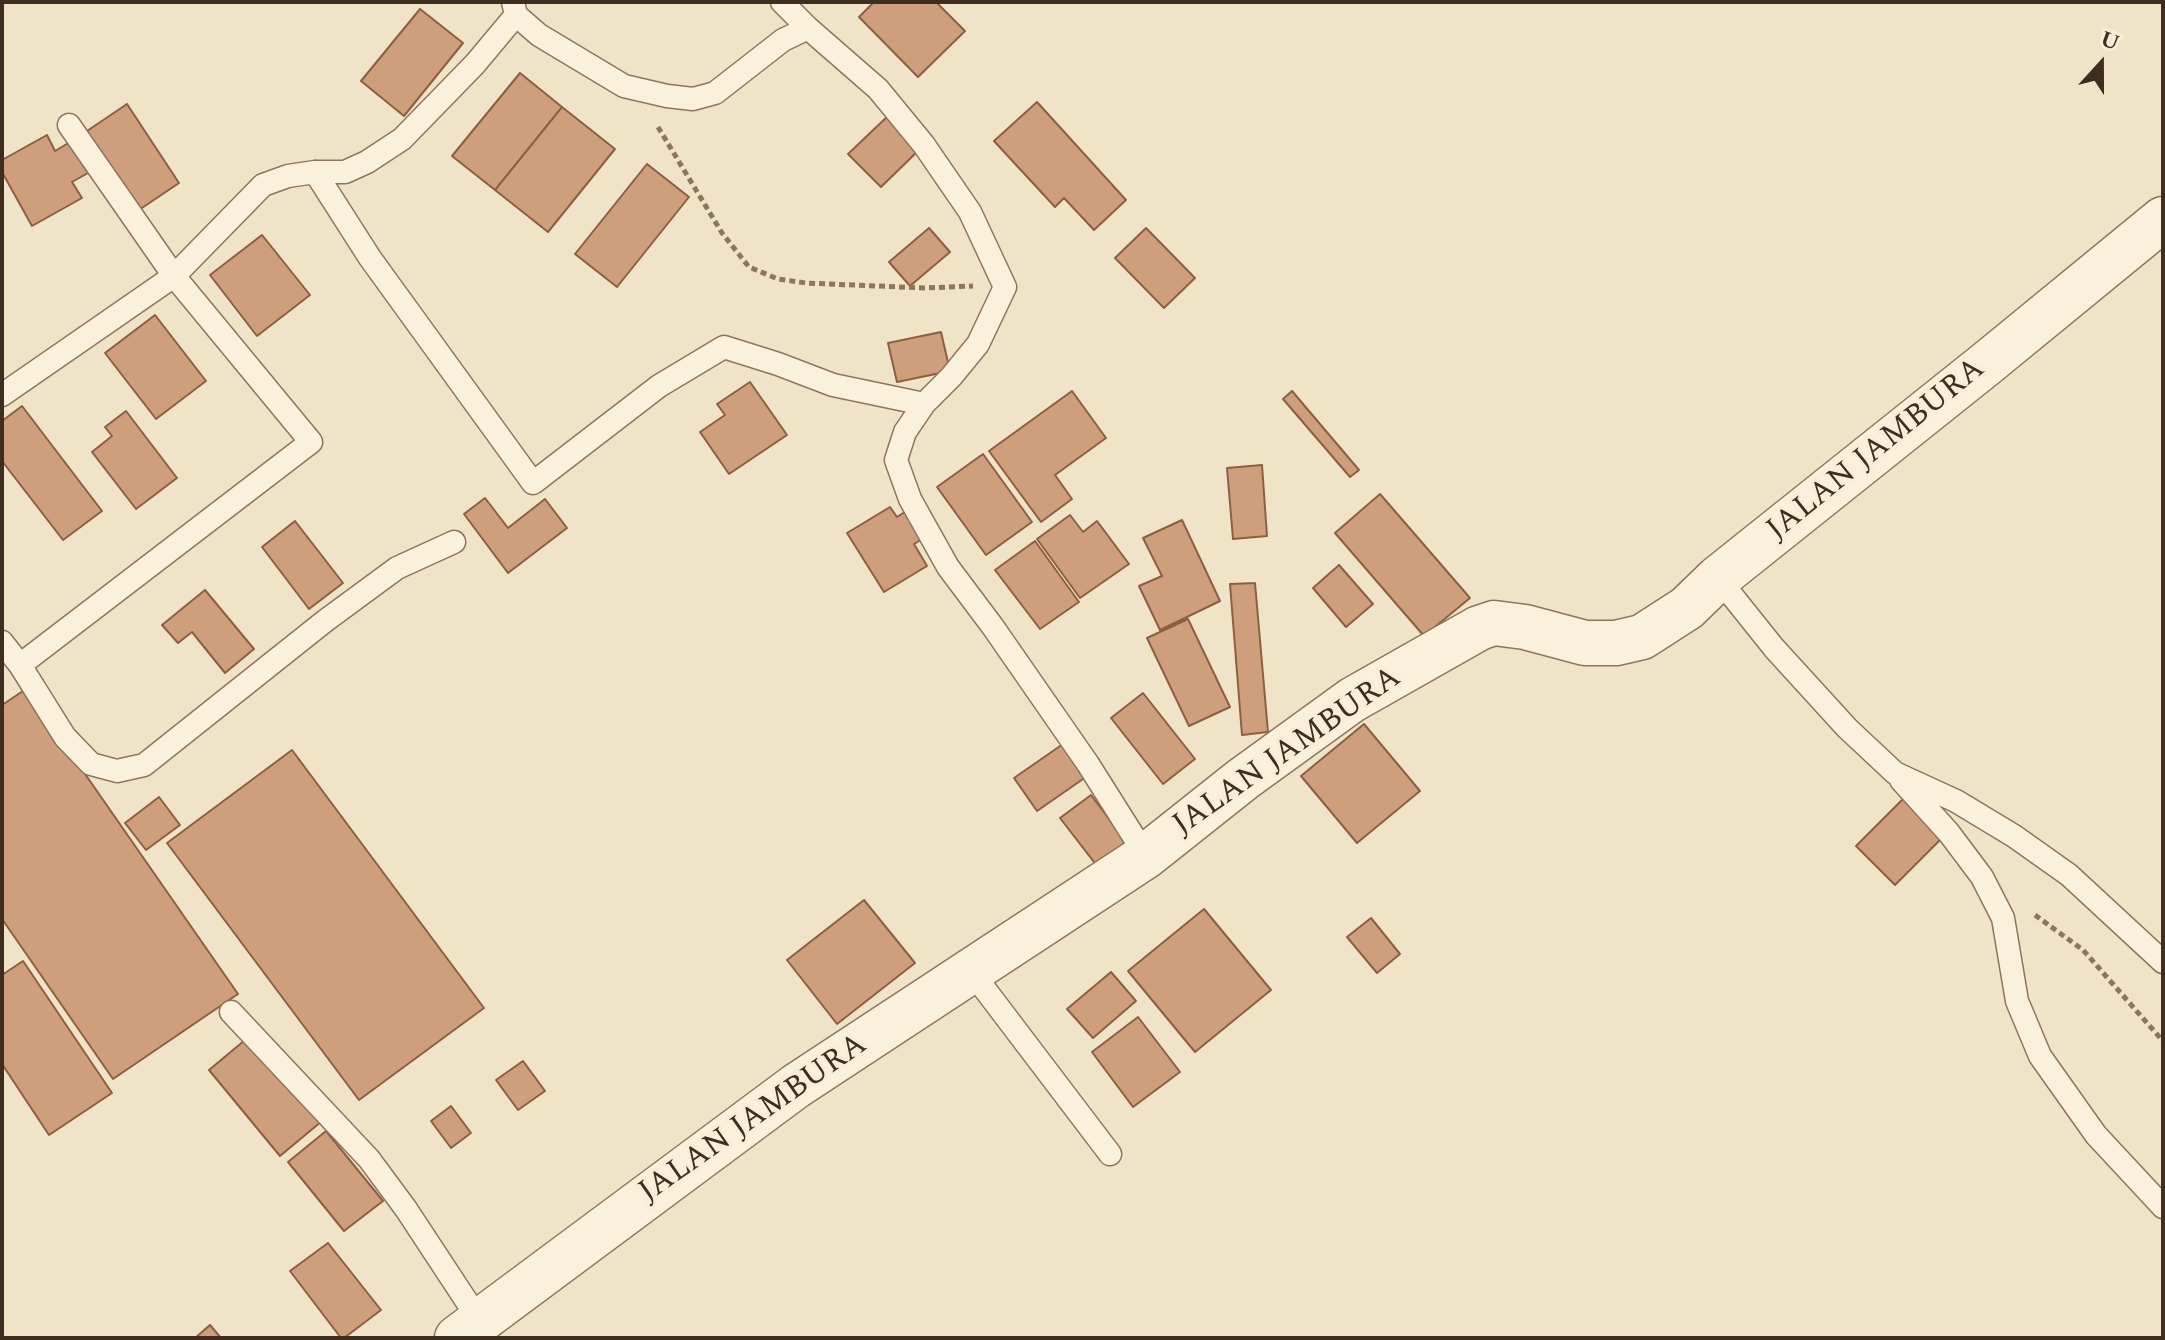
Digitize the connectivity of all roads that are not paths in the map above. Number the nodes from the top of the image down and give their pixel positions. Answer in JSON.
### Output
{"nodes":[{"id":1,"x":782,"y":2,"type":"edge"},
{"id":2,"x":514,"y":9,"type":"edge"},
{"id":3,"x":808,"y":28,"type":"junction"},
{"id":4,"x":69,"y":125,"type":"dead end"},
{"id":5,"x":315,"y":172,"type":"junction"},
{"id":6,"x":2163,"y":219,"type":"edge"},
{"id":7,"x":174,"y":276,"type":"junction"},
{"id":8,"x":2,"y":395,"type":"edge"},
{"id":9,"x":924,"y":404,"type":"junction"},
{"id":10,"x":454,"y":542,"type":"dead end"},
{"id":11,"x":1718,"y":578,"type":"junction"},
{"id":12,"x":2,"y":642,"type":"edge"},
{"id":13,"x":20,"y":665,"type":"junction"},
{"id":14,"x":1895,"y":773,"type":"junction"},
{"id":15,"x":1146,"y":856,"type":"junction"},
{"id":16,"x":2163,"y":962,"type":"edge"},
{"id":17,"x":971,"y":971,"type":"junction"},
{"id":18,"x":231,"y":1012,"type":"dead end"},
{"id":19,"x":1110,"y":1154,"type":"dead end"},
{"id":20,"x":2163,"y":1207,"type":"edge"},
{"id":21,"x":468,"y":1329,"type":"edge"}],
"edges":[{"from":1,"to":3,"type":"lane"},
{"from":2,"to":3,"type":"lane"},
{"from":2,"to":5,"type":"lane"},
{"from":3,"to":9,"type":"lane"},
{"from":4,"to":7,"type":"lane"},
{"from":5,"to":7,"type":"lane"},
{"from":5,"to":9,"type":"lane"},
{"from":6,"to":11,"type":"street","name":"JALAN JAMBURA"},
{"from":7,"to":8,"type":"lane"},
{"from":7,"to":13,"type":"lane"},
{"from":9,"to":15,"type":"lane"},
{"from":10,"to":13,"type":"lane"},
{"from":11,"to":14,"type":"lane"},
{"from":11,"to":15,"type":"street","name":"JALAN JAMBURA"},
{"from":12,"to":13,"type":"lane"},
{"from":14,"to":16,"type":"lane"},
{"from":14,"to":20,"type":"lane"},
{"from":15,"to":17,"type":"street","name":"JALAN JAMBURA"},
{"from":17,"to":19,"type":"lane"},
{"from":17,"to":21,"type":"street","name":"JALAN JAMBURA"},
{"from":18,"to":21,"type":"lane"}]}
